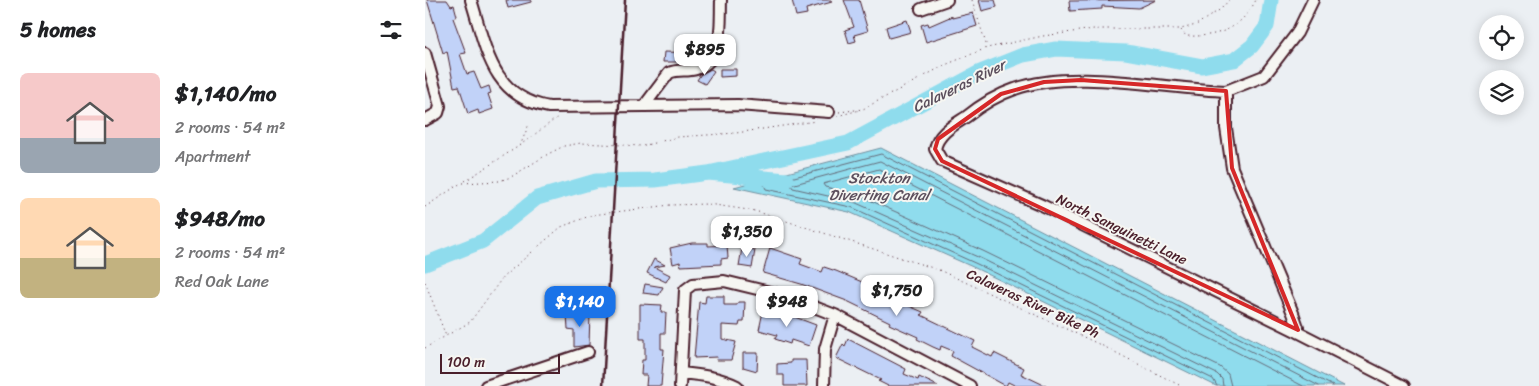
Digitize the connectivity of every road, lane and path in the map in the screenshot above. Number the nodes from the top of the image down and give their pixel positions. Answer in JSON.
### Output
{"nodes":[{"id":1,"x":471,"y":0,"type":"edge"},
{"id":2,"x":721,"y":0,"type":"edge"},
{"id":3,"x":947,"y":0,"type":"edge"},
{"id":4,"x":972,"y":0,"type":"edge"},
{"id":5,"x":1229,"y":0,"type":"edge"},
{"id":6,"x":1256,"y":0,"type":"edge"},
{"id":7,"x":1313,"y":0,"type":"edge"},
{"id":8,"x":921,"y":9,"type":"dead end"},
{"id":9,"x":1181,"y":29,"type":"junction"},
{"id":10,"x":987,"y":48,"type":"junction"},
{"id":11,"x":425,"y":53,"type":"edge"},
{"id":12,"x":1226,"y":91,"type":"junction"},
{"id":13,"x":644,"y":106,"type":"junction"},
{"id":14,"x":570,"y":107,"type":"junction"},
{"id":15,"x":863,"y":109,"type":"junction"},
{"id":16,"x":830,"y":115,"type":"junction"},
{"id":17,"x":425,"y":120,"type":"edge"},
{"id":18,"x":817,"y":121,"type":"dead end"},
{"id":19,"x":529,"y":124,"type":"dead end"},
{"id":20,"x":519,"y":146,"type":"junction"},
{"id":21,"x":463,"y":183,"type":"junction"},
{"id":22,"x":425,"y":207,"type":"edge"},
{"id":23,"x":425,"y":282,"type":"edge"},
{"id":24,"x":835,"y":315,"type":"junction"},
{"id":25,"x":1298,"y":331,"type":"junction"},
{"id":26,"x":446,"y":337,"type":"junction"},
{"id":27,"x":425,"y":348,"type":"edge"},
{"id":28,"x":588,"y":352,"type":"dead end"},
{"id":29,"x":681,"y":373,"type":"junction"},
{"id":30,"x":965,"y":385,"type":"edge"},
{"id":31,"x":486,"y":386,"type":"edge"},
{"id":32,"x":680,"y":386,"type":"edge"},
{"id":33,"x":737,"y":386,"type":"edge"},
{"id":34,"x":824,"y":386,"type":"edge"},
{"id":35,"x":1181,"y":386,"type":"edge"},
{"id":36,"x":1404,"y":386,"type":"edge"}],
"edges":[{"from":1,"to":14,"type":"street"},
{"from":2,"to":13,"type":"street"},
{"from":3,"to":8,"type":"street"},
{"from":4,"to":10,"type":"path"},
{"from":5,"to":9,"type":"path"},
{"from":6,"to":9,"type":"path"},
{"from":7,"to":12,"type":"street"},
{"from":9,"to":10,"type":"path"},
{"from":10,"to":15,"type":"path"},
{"from":11,"to":17,"type":"street"},
{"from":12,"to":25,"type":"street"},
{"from":12,"to":25,"type":"street","name":"North Sanguinetti Lane"},
{"from":13,"to":14,"type":"street"},
{"from":13,"to":16,"type":"street"},
{"from":14,"to":20,"type":"path"},
{"from":15,"to":16,"type":"path"},
{"from":15,"to":16,"type":"path"},
{"from":18,"to":21,"type":"path"},
{"from":19,"to":20,"type":"path"},
{"from":20,"to":21,"type":"path"},
{"from":21,"to":22,"type":"path"},
{"from":23,"to":26,"type":"path"},
{"from":24,"to":29,"type":"street"},
{"from":24,"to":30,"type":"street"},
{"from":24,"to":34,"type":"street"},
{"from":25,"to":36,"type":"street","name":"North Sanguinetti Lane"},
{"from":26,"to":27,"type":"path","name":"Calaveras River Bike Ph"},
{"from":26,"to":35,"type":"path","name":"Calaveras River Bike Ph"},
{"from":28,"to":31,"type":"street"},
{"from":29,"to":32,"type":"street"},
{"from":29,"to":33,"type":"street"}]}
